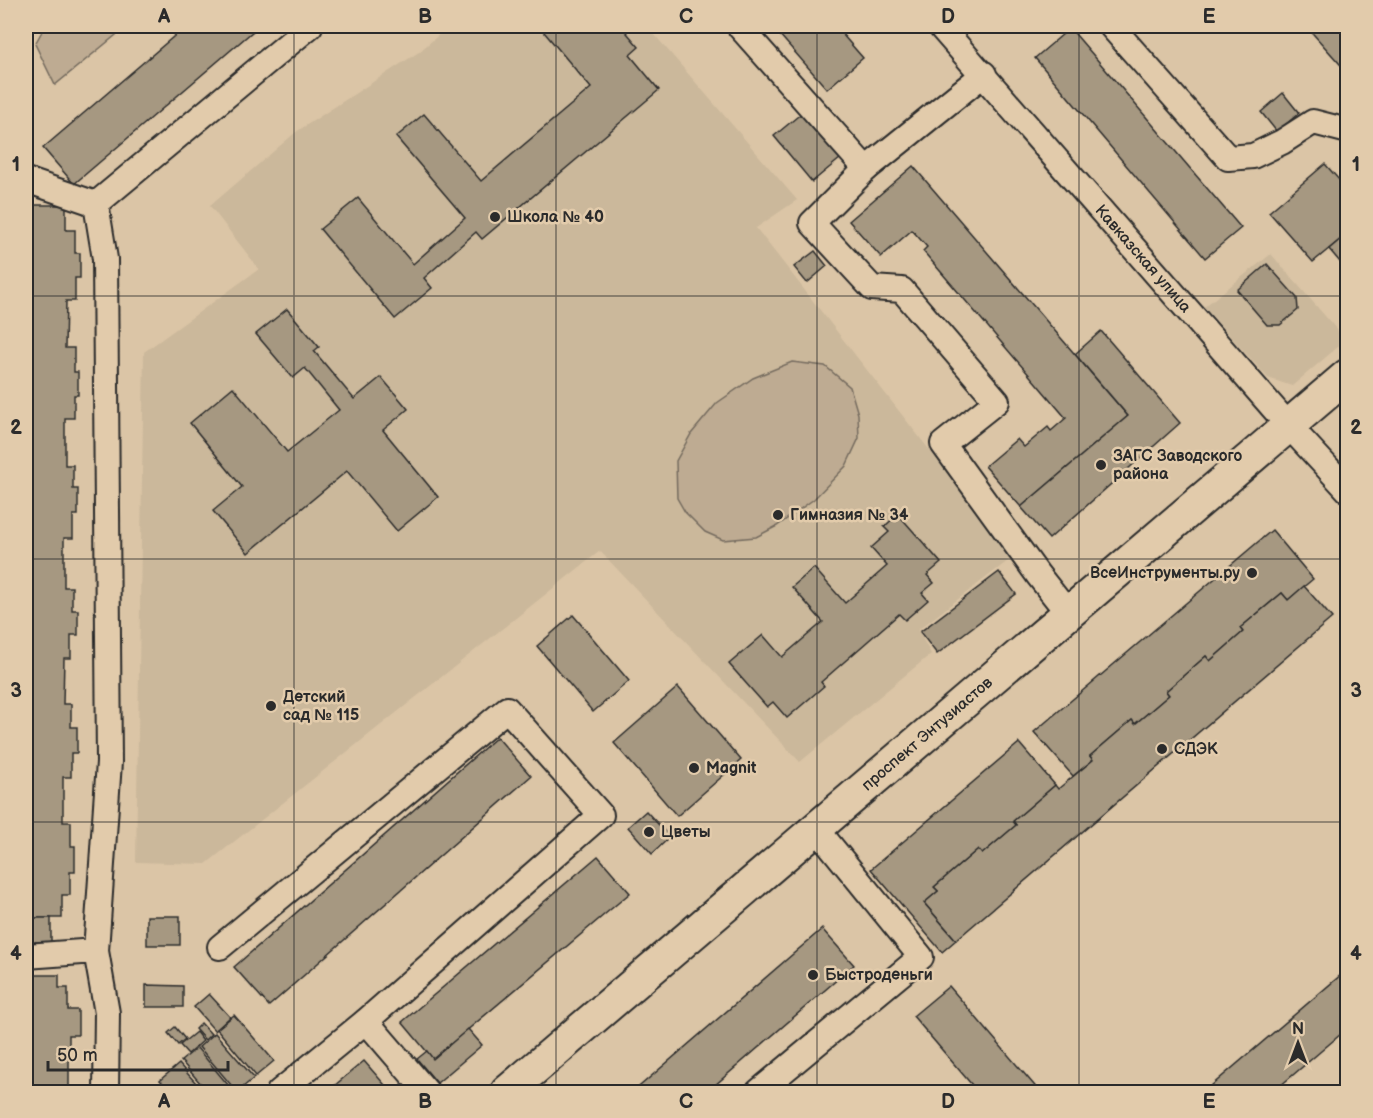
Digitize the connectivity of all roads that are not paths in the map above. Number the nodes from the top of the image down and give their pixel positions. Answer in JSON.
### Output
{"nodes":[{"id":1,"x":310,"y":26,"type":"edge"},
{"id":2,"x":739,"y":26,"type":"edge"},
{"id":3,"x":940,"y":26,"type":"edge"},
{"id":4,"x":1111,"y":26,"type":"edge"},
{"id":5,"x":984,"y":74,"type":"junction"},
{"id":6,"x":1347,"y":131,"type":"edge"},
{"id":7,"x":866,"y":169,"type":"junction"},
{"id":8,"x":26,"y":180,"type":"edge"},
{"id":9,"x":96,"y":204,"type":"junction"},
{"id":10,"x":1347,"y":375,"type":"edge"},
{"id":11,"x":1288,"y":426,"type":"junction"},
{"id":12,"x":1347,"y":490,"type":"edge"},
{"id":13,"x":1068,"y":613,"type":"junction"},
{"id":14,"x":816,"y":828,"type":"junction"},
{"id":15,"x":220,"y":947,"type":"dead end"},
{"id":16,"x":96,"y":951,"type":"junction"},
{"id":17,"x":26,"y":956,"type":"edge"},
{"id":18,"x":366,"y":1021,"type":"junction"},
{"id":19,"x":106,"y":1092,"type":"edge"},
{"id":20,"x":279,"y":1092,"type":"edge"},
{"id":21,"x":427,"y":1092,"type":"edge"},
{"id":22,"x":507,"y":1092,"type":"edge"},
{"id":23,"x":758,"y":1092,"type":"edge"}],
"edges":[{"from":1,"to":9,"type":"street"},
{"from":2,"to":7,"type":"street"},
{"from":3,"to":5,"type":"street","name":"Кавказская улица"},
{"from":4,"to":6,"type":"street"},
{"from":5,"to":7,"type":"street"},
{"from":5,"to":11,"type":"street","name":"Кавказская улица"},
{"from":7,"to":13,"type":"street"},
{"from":8,"to":9,"type":"street"},
{"from":9,"to":16,"type":"street"},
{"from":10,"to":11,"type":"main road","name":"проспект Энтузиастов"},
{"from":11,"to":12,"type":"street","name":"Кавказская улица"},
{"from":11,"to":13,"type":"main road","name":"проспект Энтузиастов"},
{"from":13,"to":14,"type":"main road","name":"проспект Энтузиастов"},
{"from":14,"to":22,"type":"main road","name":"проспект Энтузиастов"},
{"from":14,"to":23,"type":"street"},
{"from":15,"to":18,"type":"street"},
{"from":16,"to":17,"type":"street"},
{"from":16,"to":19,"type":"street"},
{"from":18,"to":20,"type":"street"},
{"from":18,"to":21,"type":"street"}]}
